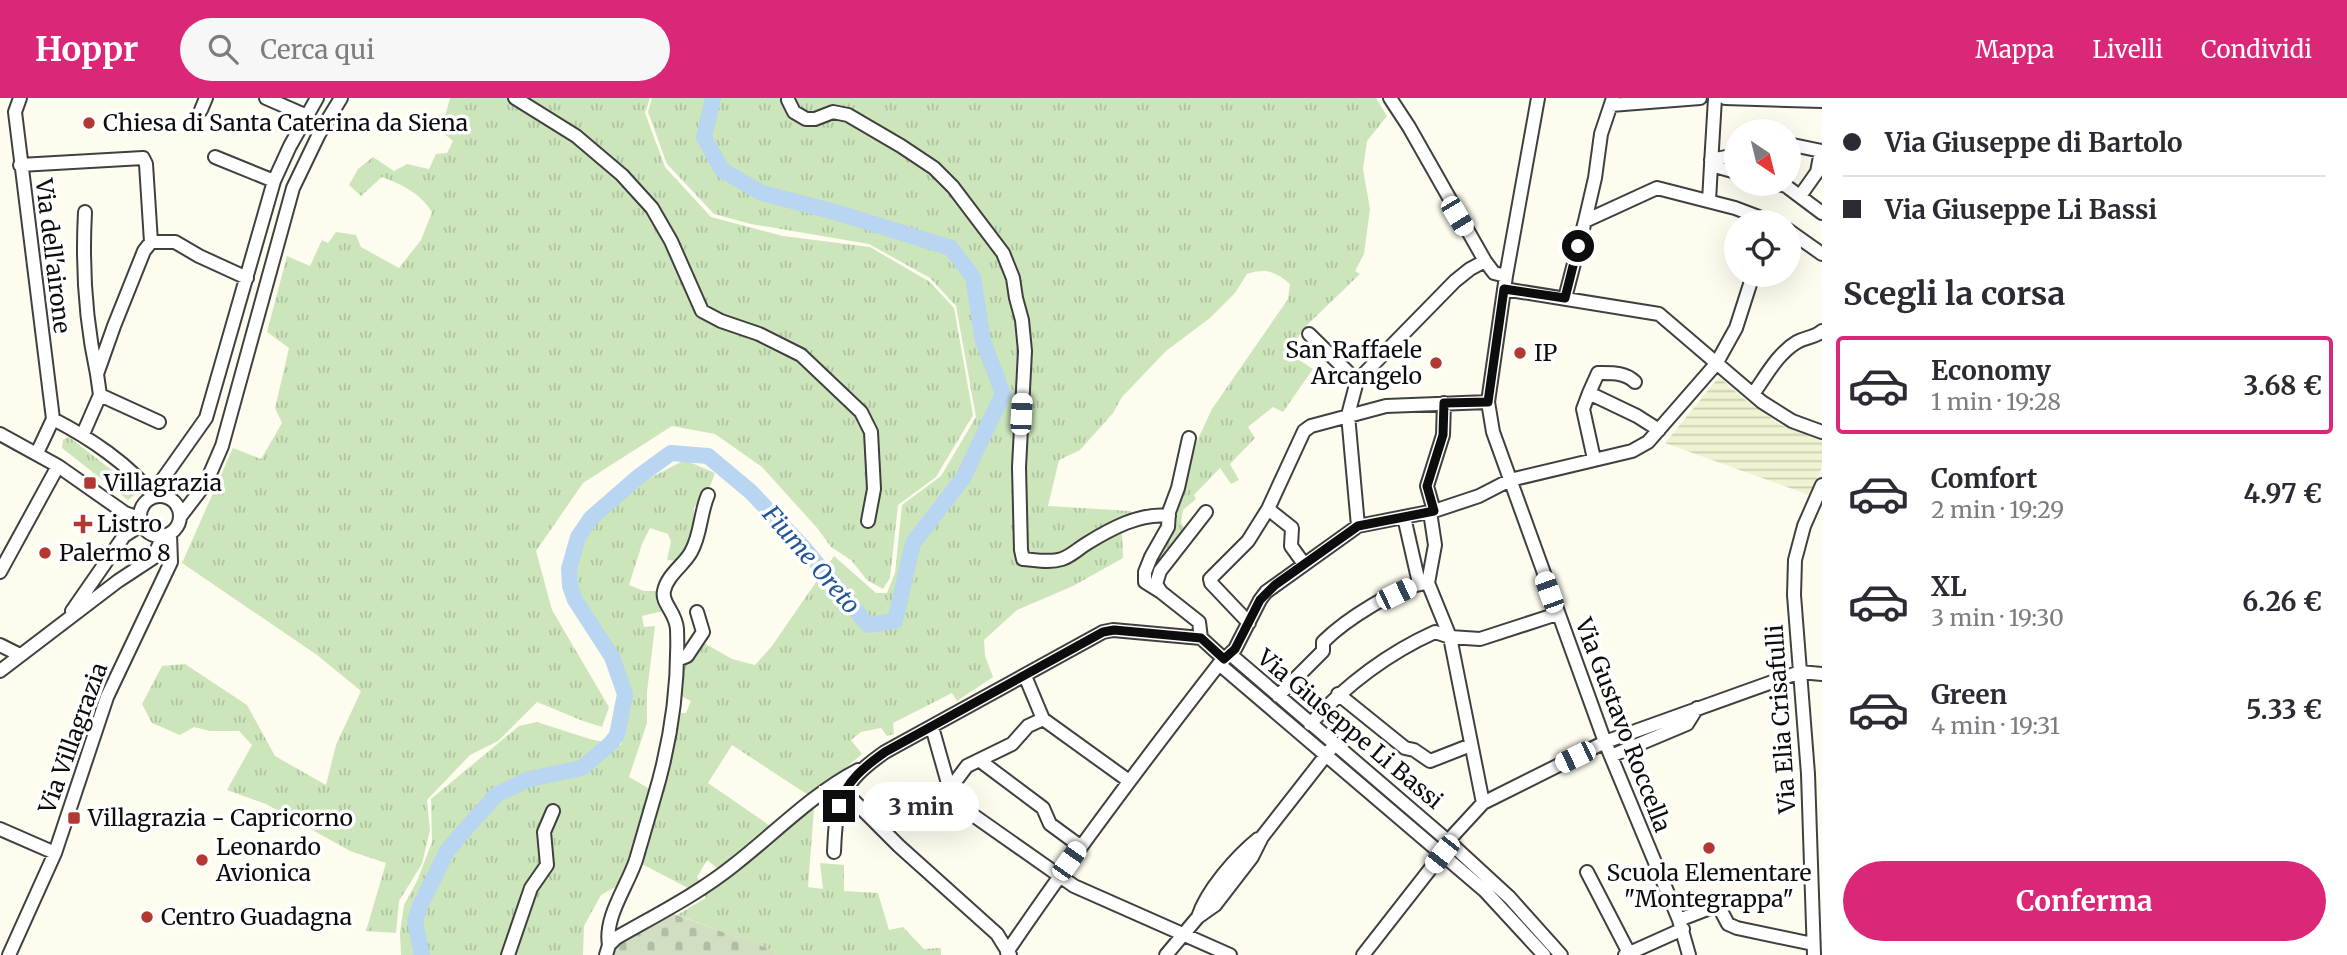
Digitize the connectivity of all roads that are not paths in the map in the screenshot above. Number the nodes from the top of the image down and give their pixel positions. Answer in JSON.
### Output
{"nodes":[{"id":1,"x":20,"y":98,"type":"edge"},
{"id":2,"x":266,"y":98,"type":"edge"},
{"id":3,"x":317,"y":98,"type":"edge"},
{"id":4,"x":515,"y":98,"type":"edge"},
{"id":5,"x":1390,"y":98,"type":"edge"},
{"id":6,"x":1538,"y":98,"type":"edge"},
{"id":7,"x":1700,"y":98,"type":"edge"},
{"id":8,"x":1715,"y":98,"type":"edge"},
{"id":9,"x":1725,"y":98,"type":"edge"},
{"id":10,"x":339,"y":99,"type":"edge"},
{"id":11,"x":1804,"y":99,"type":"edge"},
{"id":12,"x":788,"y":100,"type":"dead end"},
{"id":13,"x":1612,"y":101,"type":"edge"},
{"id":14,"x":1822,"y":101,"type":"edge"},
{"id":15,"x":307,"y":116,"type":"junction"},
{"id":16,"x":1801,"y":147,"type":"edge"},
{"id":17,"x":215,"y":157,"type":"dead end"},
{"id":18,"x":1724,"y":159,"type":"edge"},
{"id":19,"x":1711,"y":163,"type":"junction"},
{"id":20,"x":20,"y":165,"type":"junction"},
{"id":21,"x":1724,"y":168,"type":"edge"},
{"id":22,"x":274,"y":181,"type":"junction"},
{"id":23,"x":1801,"y":196,"type":"edge"},
{"id":24,"x":1800,"y":197,"type":"edge"},
{"id":25,"x":1710,"y":201,"type":"junction"},
{"id":26,"x":1740,"y":210,"type":"edge"},
{"id":27,"x":85,"y":212,"type":"dead end"},
{"id":28,"x":1822,"y":213,"type":"edge"},
{"id":29,"x":1585,"y":221,"type":"junction"},
{"id":30,"x":1801,"y":239,"type":"edge"},
{"id":31,"x":151,"y":242,"type":"junction"},
{"id":32,"x":1822,"y":254,"type":"edge"},
{"id":33,"x":1485,"y":261,"type":"junction"},
{"id":34,"x":247,"y":278,"type":"junction"},
{"id":35,"x":1505,"y":283,"type":"junction"},
{"id":36,"x":1749,"y":287,"type":"edge"},
{"id":37,"x":1565,"y":298,"type":"junction"},
{"id":38,"x":1822,"y":331,"type":"edge"},
{"id":39,"x":1308,"y":334,"type":"dead end"},
{"id":40,"x":1716,"y":364,"type":"junction"},
{"id":41,"x":97,"y":374,"type":"junction"},
{"id":42,"x":1357,"y":381,"type":"junction"},
{"id":43,"x":1635,"y":382,"type":"dead end"},
{"id":44,"x":1589,"y":393,"type":"junction"},
{"id":45,"x":1753,"y":394,"type":"junction"},
{"id":46,"x":100,"y":395,"type":"junction"},
{"id":47,"x":1488,"y":402,"type":"junction"},
{"id":48,"x":1444,"y":403,"type":"junction"},
{"id":49,"x":1348,"y":415,"type":"junction"},
{"id":50,"x":53,"y":419,"type":"junction"},
{"id":51,"x":159,"y":422,"type":"dead end"},
{"id":52,"x":1659,"y":430,"type":"junction"},
{"id":53,"x":1822,"y":432,"type":"edge"},
{"id":54,"x":0,"y":433,"type":"edge"},
{"id":55,"x":83,"y":434,"type":"junction"},
{"id":56,"x":1189,"y":438,"type":"dead end"},
{"id":57,"x":37,"y":453,"type":"junction"},
{"id":58,"x":1594,"y":458,"type":"junction"},
{"id":59,"x":58,"y":466,"type":"junction"},
{"id":60,"x":1510,"y":480,"type":"junction"},
{"id":61,"x":1822,"y":485,"type":"edge"},
{"id":62,"x":708,"y":495,"type":"dead end"},
{"id":63,"x":156,"y":497,"type":"junction"},
{"id":64,"x":1268,"y":509,"type":"junction"},
{"id":65,"x":1206,"y":512,"type":"dead end"},
{"id":66,"x":1432,"y":512,"type":"junction"},
{"id":67,"x":1169,"y":516,"type":"junction"},
{"id":68,"x":180,"y":517,"type":"junction"},
{"id":69,"x":1404,"y":517,"type":"junction"},
{"id":70,"x":140,"y":521,"type":"junction"},
{"id":71,"x":868,"y":521,"type":"dead end"},
{"id":72,"x":1358,"y":526,"type":"junction"},
{"id":73,"x":167,"y":535,"type":"junction"},
{"id":74,"x":1304,"y":564,"type":"junction"},
{"id":75,"x":0,"y":572,"type":"edge"},
{"id":76,"x":1423,"y":583,"type":"junction"},
{"id":77,"x":1161,"y":592,"type":"junction"},
{"id":78,"x":697,"y":612,"type":"dead end"},
{"id":79,"x":1557,"y":614,"type":"junction"},
{"id":80,"x":64,"y":621,"type":"junction"},
{"id":81,"x":1249,"y":622,"type":"junction"},
{"id":82,"x":1450,"y":637,"type":"junction"},
{"id":83,"x":1201,"y":638,"type":"junction"},
{"id":84,"x":0,"y":645,"type":"edge"},
{"id":85,"x":20,"y":655,"type":"junction"},
{"id":86,"x":1224,"y":659,"type":"junction"},
{"id":87,"x":677,"y":660,"type":"junction"},
{"id":88,"x":0,"y":671,"type":"edge"},
{"id":89,"x":1800,"y":672,"type":"junction"},
{"id":90,"x":1822,"y":674,"type":"edge"},
{"id":91,"x":1025,"y":676,"type":"junction"},
{"id":92,"x":1338,"y":694,"type":"junction"},
{"id":93,"x":1278,"y":696,"type":"junction"},
{"id":94,"x":1697,"y":708,"type":"junction"},
{"id":95,"x":1043,"y":719,"type":"junction"},
{"id":96,"x":1310,"y":724,"type":"junction"},
{"id":97,"x":932,"y":727,"type":"junction"},
{"id":98,"x":1605,"y":742,"type":"junction"},
{"id":99,"x":1334,"y":744,"type":"junction"},
{"id":100,"x":1471,"y":744,"type":"junction"},
{"id":101,"x":1325,"y":755,"type":"junction"},
{"id":102,"x":1611,"y":756,"type":"junction"},
{"id":103,"x":979,"y":760,"type":"junction"},
{"id":104,"x":864,"y":767,"type":"junction"},
{"id":105,"x":1129,"y":781,"type":"junction"},
{"id":106,"x":949,"y":790,"type":"junction"},
{"id":107,"x":844,"y":791,"type":"junction"},
{"id":108,"x":1483,"y":803,"type":"junction"},
{"id":109,"x":553,"y":811,"type":"dead end"},
{"id":110,"x":1816,"y":823,"type":"edge"},
{"id":111,"x":0,"y":829,"type":"edge"},
{"id":112,"x":1448,"y":841,"type":"junction"},
{"id":113,"x":1080,"y":846,"type":"junction"},
{"id":114,"x":55,"y":852,"type":"junction"},
{"id":115,"x":834,"y":852,"type":"dead end"},
{"id":116,"x":1442,"y":854,"type":"junction"},
{"id":117,"x":1587,"y":872,"type":"dead end"},
{"id":118,"x":1058,"y":876,"type":"junction"},
{"id":119,"x":1681,"y":924,"type":"junction"},
{"id":120,"x":1183,"y":933,"type":"junction"},
{"id":121,"x":1814,"y":949,"type":"edge"},
{"id":122,"x":607,"y":950,"type":"edge"},
{"id":123,"x":1009,"y":953,"type":"edge"},
{"id":124,"x":1628,"y":954,"type":"edge"},
{"id":125,"x":9,"y":955,"type":"edge"},
{"id":126,"x":508,"y":955,"type":"edge"},
{"id":127,"x":1166,"y":955,"type":"edge"},
{"id":128,"x":1230,"y":955,"type":"edge"},
{"id":129,"x":1363,"y":955,"type":"edge"},
{"id":130,"x":1544,"y":955,"type":"edge"},
{"id":131,"x":1560,"y":955,"type":"edge"},
{"id":132,"x":1689,"y":955,"type":"edge"}],
"edges":[{"from":1,"to":20,"type":"street","name":"Via dell'airone"},
{"from":2,"to":15,"type":"street"},
{"from":3,"to":15,"type":"street"},
{"from":4,"to":71,"type":"street"},
{"from":5,"to":33,"type":"street"},
{"from":6,"to":35,"type":"street","name":"Via Gustavo Roccella"},
{"from":7,"to":13,"type":"street"},
{"from":8,"to":19,"type":"street"},
{"from":9,"to":11,"type":"street"},
{"from":10,"to":68,"type":"street"},
{"from":11,"to":14,"type":"street"},
{"from":12,"to":67,"type":"street"},
{"from":13,"to":29,"type":"street"},
{"from":15,"to":22,"type":"street"},
{"from":16,"to":23,"type":"street"},
{"from":17,"to":22,"type":"street"},
{"from":18,"to":19,"type":"street"},
{"from":19,"to":21,"type":"street"},
{"from":19,"to":25,"type":"street"},
{"from":20,"to":31,"type":"street"},
{"from":20,"to":50,"type":"street","name":"Via dell'airone"},
{"from":22,"to":34,"type":"street"},
{"from":24,"to":28,"type":"street"},
{"from":25,"to":26,"type":"street"},
{"from":25,"to":29,"type":"street"},
{"from":27,"to":41,"type":"street"},
{"from":29,"to":37,"type":"street"},
{"from":30,"to":32,"type":"street"},
{"from":31,"to":34,"type":"street"},
{"from":31,"to":41,"type":"street"},
{"from":33,"to":35,"type":"street"},
{"from":33,"to":42,"type":"street"},
{"from":34,"to":63,"type":"street"},
{"from":35,"to":37,"type":"street"},
{"from":35,"to":47,"type":"street","name":"Via Gustavo Roccella"},
{"from":36,"to":40,"type":"street"},
{"from":37,"to":40,"type":"street"},
{"from":38,"to":45,"type":"street"},
{"from":39,"to":42,"type":"street"},
{"from":40,"to":45,"type":"street"},
{"from":40,"to":52,"type":"street"},
{"from":41,"to":46,"type":"street"},
{"from":42,"to":49,"type":"street"},
{"from":43,"to":44,"type":"street"},
{"from":44,"to":52,"type":"street"},
{"from":44,"to":58,"type":"street"},
{"from":45,"to":53,"type":"street"},
{"from":46,"to":51,"type":"street"},
{"from":46,"to":55,"type":"street"},
{"from":47,"to":48,"type":"street"},
{"from":47,"to":60,"type":"street","name":"Via Gustavo Roccella"},
{"from":48,"to":49,"type":"street"},
{"from":48,"to":66,"type":"street"},
{"from":49,"to":64,"type":"street"},
{"from":49,"to":72,"type":"street"},
{"from":50,"to":55,"type":"street"},
{"from":50,"to":57,"type":"street"},
{"from":52,"to":58,"type":"street"},
{"from":54,"to":57,"type":"street"},
{"from":55,"to":63,"type":"street"},
{"from":56,"to":67,"type":"street"},
{"from":57,"to":59,"type":"street"},
{"from":58,"to":60,"type":"street"},
{"from":59,"to":70,"type":"street"},
{"from":59,"to":75,"type":"street"},
{"from":60,"to":66,"type":"street"},
{"from":60,"to":79,"type":"street","name":"Via Gustavo Roccella"},
{"from":61,"to":89,"type":"street","name":"Via Elia Crisafulli"},
{"from":62,"to":87,"type":"street"},
{"from":63,"to":68,"type":"street"},
{"from":63,"to":70,"type":"street"},
{"from":64,"to":74,"type":"street"},
{"from":64,"to":81,"type":"street"},
{"from":65,"to":77,"type":"street"},
{"from":66,"to":69,"type":"street"},
{"from":66,"to":76,"type":"street"},
{"from":67,"to":77,"type":"street"},
{"from":68,"to":73,"type":"street"},
{"from":69,"to":72,"type":"street"},
{"from":69,"to":76,"type":"street"},
{"from":70,"to":73,"type":"street"},
{"from":70,"to":80,"type":"street"},
{"from":72,"to":74,"type":"street"},
{"from":73,"to":80,"type":"street"},
{"from":73,"to":114,"type":"street","name":"Via Villagrazia"},
{"from":74,"to":81,"type":"street"},
{"from":76,"to":82,"type":"street"},
{"from":76,"to":93,"type":"street"},
{"from":77,"to":83,"type":"street","name":"Via Giuseppe Li Bassi"},
{"from":78,"to":87,"type":"street"},
{"from":79,"to":82,"type":"street"},
{"from":79,"to":98,"type":"street","name":"Via Gustavo Roccella"},
{"from":80,"to":85,"type":"street"},
{"from":81,"to":86,"type":"street"},
{"from":82,"to":92,"type":"street"},
{"from":82,"to":100,"type":"street"},
{"from":83,"to":86,"type":"street","name":"Via Giuseppe Li Bassi"},
{"from":83,"to":91,"type":"street"},
{"from":84,"to":85,"type":"street"},
{"from":85,"to":88,"type":"street"},
{"from":86,"to":93,"type":"street","name":"Via Giuseppe Li Bassi"},
{"from":86,"to":101,"type":"street","name":"Via Giuseppe Li Bassi"},
{"from":86,"to":105,"type":"street"},
{"from":87,"to":122,"type":"street"},
{"from":89,"to":90,"type":"street"},
{"from":89,"to":94,"type":"street"},
{"from":89,"to":110,"type":"street","name":"Via Elia Crisafulli"},
{"from":91,"to":95,"type":"street"},
{"from":91,"to":97,"type":"street"},
{"from":92,"to":96,"type":"street"},
{"from":92,"to":100,"type":"street"},
{"from":93,"to":96,"type":"street","name":"Via Giuseppe Li Bassi"},
{"from":94,"to":98,"type":"street"},
{"from":94,"to":102,"type":"street"},
{"from":95,"to":103,"type":"street"},
{"from":95,"to":105,"type":"street"},
{"from":96,"to":99,"type":"street","name":"Via Giuseppe Li Bassi"},
{"from":97,"to":104,"type":"street"},
{"from":97,"to":106,"type":"street"},
{"from":98,"to":102,"type":"street","name":"Via Gustavo Roccella"},
{"from":98,"to":108,"type":"street"},
{"from":99,"to":101,"type":"street"},
{"from":99,"to":112,"type":"street","name":"Via Giuseppe Li Bassi"},
{"from":100,"to":108,"type":"street"},
{"from":101,"to":116,"type":"street","name":"Via Giuseppe Li Bassi"},
{"from":101,"to":120,"type":"street"},
{"from":102,"to":119,"type":"street","name":"Via Gustavo Roccella"},
{"from":103,"to":106,"type":"street"},
{"from":103,"to":113,"type":"street"},
{"from":104,"to":107,"type":"street"},
{"from":104,"to":122,"type":"street"},
{"from":105,"to":113,"type":"street"},
{"from":106,"to":118,"type":"street"},
{"from":107,"to":115,"type":"street"},
{"from":107,"to":123,"type":"street"},
{"from":108,"to":112,"type":"street"},
{"from":109,"to":126,"type":"street"},
{"from":110,"to":121,"type":"street","name":"Via Elia Crisafulli"},
{"from":111,"to":114,"type":"street"},
{"from":112,"to":116,"type":"street"},
{"from":112,"to":131,"type":"street","name":"Via Giuseppe Li Bassi"},
{"from":113,"to":118,"type":"street"},
{"from":114,"to":125,"type":"street","name":"Via Villagrazia"},
{"from":116,"to":129,"type":"street"},
{"from":116,"to":130,"type":"street","name":"Via Giuseppe Li Bassi"},
{"from":117,"to":124,"type":"street"},
{"from":118,"to":120,"type":"street"},
{"from":118,"to":123,"type":"street"},
{"from":119,"to":121,"type":"street"},
{"from":119,"to":124,"type":"street"},
{"from":119,"to":132,"type":"street","name":"Via Gustavo Roccella"},
{"from":120,"to":127,"type":"street"},
{"from":120,"to":128,"type":"street"}]}
